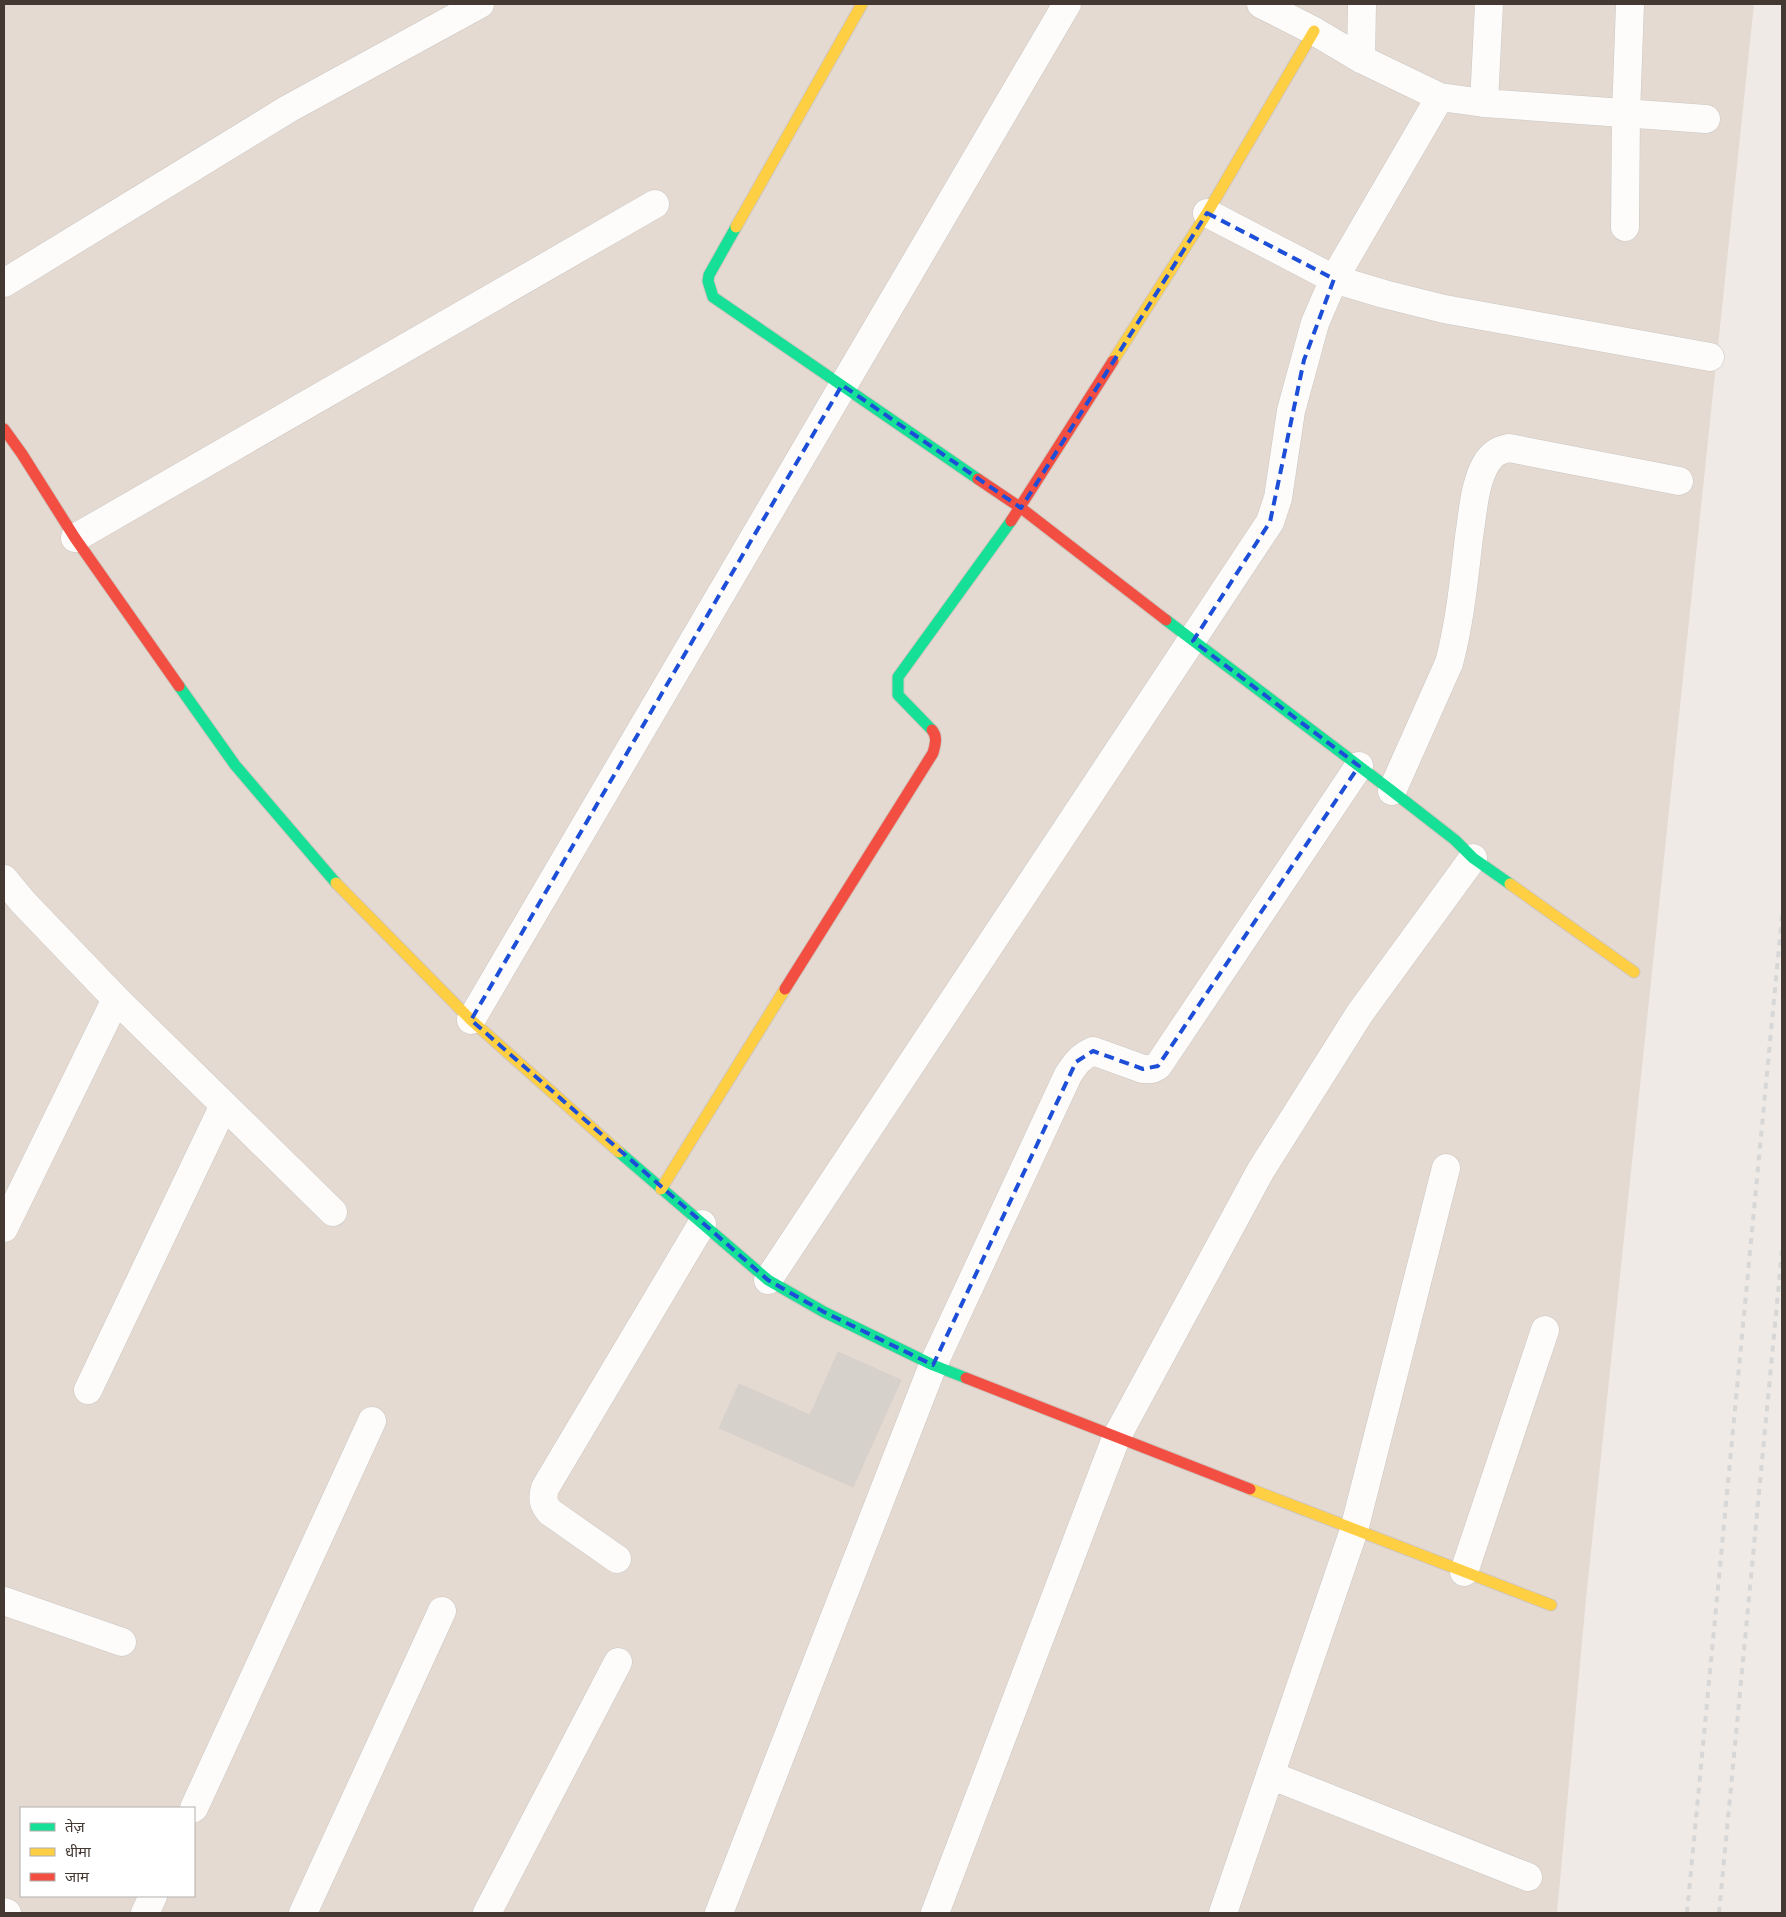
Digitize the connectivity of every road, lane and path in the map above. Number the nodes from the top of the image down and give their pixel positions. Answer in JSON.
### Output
{"nodes":[{"id":1,"x":480,"y":4,"type":"edge"},
{"id":2,"x":862,"y":4,"type":"edge"},
{"id":3,"x":1067,"y":4,"type":"edge"},
{"id":4,"x":1261,"y":4,"type":"edge"},
{"id":5,"x":1362,"y":4,"type":"edge"},
{"id":6,"x":1489,"y":4,"type":"edge"},
{"id":7,"x":1630,"y":4,"type":"edge"},
{"id":8,"x":1314,"y":31,"type":"junction"},
{"id":9,"x":1361,"y":59,"type":"junction"},
{"id":10,"x":1440,"y":97,"type":"junction"},
{"id":11,"x":1484,"y":103,"type":"junction"},
{"id":12,"x":1626,"y":114,"type":"junction"},
{"id":13,"x":1706,"y":119,"type":"dead end"},
{"id":14,"x":655,"y":204,"type":"dead end"},
{"id":15,"x":1207,"y":213,"type":"junction"},
{"id":16,"x":1625,"y":226,"type":"dead end"},
{"id":17,"x":1334,"y":279,"type":"junction"},
{"id":18,"x":4,"y":283,"type":"edge"},
{"id":19,"x":1710,"y":357,"type":"dead end"},
{"id":20,"x":842,"y":385,"type":"junction"},
{"id":21,"x":4,"y":429,"type":"edge"},
{"id":22,"x":1679,"y":481,"type":"dead end"},
{"id":23,"x":1021,"y":508,"type":"junction"},
{"id":24,"x":75,"y":538,"type":"junction"},
{"id":25,"x":1193,"y":641,"type":"junction"},
{"id":26,"x":1359,"y":766,"type":"junction"},
{"id":27,"x":1392,"y":790,"type":"junction"},
{"id":28,"x":1473,"y":858,"type":"junction"},
{"id":29,"x":4,"y":879,"type":"edge"},
{"id":30,"x":1634,"y":972,"type":"dead end"},
{"id":31,"x":116,"y":1000,"type":"junction"},
{"id":32,"x":471,"y":1020,"type":"junction"},
{"id":33,"x":224,"y":1105,"type":"junction"},
{"id":34,"x":1446,"y":1168,"type":"dead end"},
{"id":35,"x":661,"y":1189,"type":"junction"},
{"id":36,"x":333,"y":1212,"type":"dead end"},
{"id":37,"x":702,"y":1224,"type":"junction"},
{"id":38,"x":4,"y":1228,"type":"edge"},
{"id":39,"x":768,"y":1280,"type":"junction"},
{"id":40,"x":1545,"y":1330,"type":"dead end"},
{"id":41,"x":933,"y":1365,"type":"junction"},
{"id":42,"x":88,"y":1390,"type":"dead end"},
{"id":43,"x":372,"y":1421,"type":"dead end"},
{"id":44,"x":1116,"y":1438,"type":"junction"},
{"id":45,"x":1354,"y":1530,"type":"junction"},
{"id":46,"x":616,"y":1559,"type":"dead end"},
{"id":47,"x":1464,"y":1572,"type":"junction"},
{"id":48,"x":4,"y":1601,"type":"edge"},
{"id":49,"x":1551,"y":1605,"type":"dead end"},
{"id":50,"x":442,"y":1611,"type":"dead end"},
{"id":51,"x":122,"y":1642,"type":"dead end"},
{"id":52,"x":618,"y":1662,"type":"dead end"},
{"id":53,"x":1270,"y":1774,"type":"junction"},
{"id":54,"x":194,"y":1807,"type":"edge"},
{"id":55,"x":1528,"y":1877,"type":"dead end"},
{"id":56,"x":153,"y":1897,"type":"edge"},
{"id":57,"x":145,"y":1913,"type":"edge"},
{"id":58,"x":303,"y":1913,"type":"edge"},
{"id":59,"x":487,"y":1913,"type":"edge"},
{"id":60,"x":720,"y":1913,"type":"edge"},
{"id":61,"x":935,"y":1913,"type":"edge"},
{"id":62,"x":1223,"y":1913,"type":"edge"}],
"edges":[{"from":1,"to":18,"type":"street"},
{"from":2,"to":20,"type":"street"},
{"from":3,"to":20,"type":"street"},
{"from":4,"to":8,"type":"street"},
{"from":5,"to":9,"type":"street"},
{"from":6,"to":11,"type":"street"},
{"from":7,"to":12,"type":"street"},
{"from":8,"to":9,"type":"street"},
{"from":8,"to":15,"type":"street"},
{"from":9,"to":10,"type":"street"},
{"from":10,"to":11,"type":"street"},
{"from":10,"to":17,"type":"street"},
{"from":11,"to":12,"type":"street"},
{"from":12,"to":13,"type":"street"},
{"from":12,"to":16,"type":"street"},
{"from":14,"to":24,"type":"street"},
{"from":15,"to":17,"type":"street"},
{"from":15,"to":23,"type":"street"},
{"from":17,"to":19,"type":"street"},
{"from":17,"to":25,"type":"street"},
{"from":20,"to":23,"type":"street"},
{"from":20,"to":32,"type":"street"},
{"from":21,"to":24,"type":"street"},
{"from":22,"to":27,"type":"street"},
{"from":23,"to":25,"type":"street"},
{"from":23,"to":35,"type":"street"},
{"from":24,"to":32,"type":"street"},
{"from":25,"to":26,"type":"street"},
{"from":25,"to":39,"type":"street"},
{"from":26,"to":27,"type":"street"},
{"from":26,"to":41,"type":"street"},
{"from":27,"to":28,"type":"street"},
{"from":28,"to":30,"type":"street"},
{"from":28,"to":44,"type":"street"},
{"from":29,"to":31,"type":"street"},
{"from":31,"to":33,"type":"street"},
{"from":31,"to":38,"type":"street"},
{"from":32,"to":35,"type":"street"},
{"from":33,"to":36,"type":"street"},
{"from":33,"to":42,"type":"street"},
{"from":34,"to":45,"type":"street"},
{"from":35,"to":37,"type":"street"},
{"from":37,"to":39,"type":"street"},
{"from":37,"to":46,"type":"street"},
{"from":39,"to":41,"type":"street"},
{"from":40,"to":47,"type":"street"},
{"from":41,"to":44,"type":"street"},
{"from":41,"to":60,"type":"street"},
{"from":43,"to":54,"type":"street"},
{"from":44,"to":45,"type":"street"},
{"from":44,"to":61,"type":"street"},
{"from":45,"to":47,"type":"street"},
{"from":45,"to":53,"type":"street"},
{"from":47,"to":49,"type":"street"},
{"from":48,"to":51,"type":"street"},
{"from":50,"to":58,"type":"street"},
{"from":52,"to":59,"type":"street"},
{"from":53,"to":55,"type":"street"},
{"from":53,"to":62,"type":"street"},
{"from":56,"to":57,"type":"street"}]}
